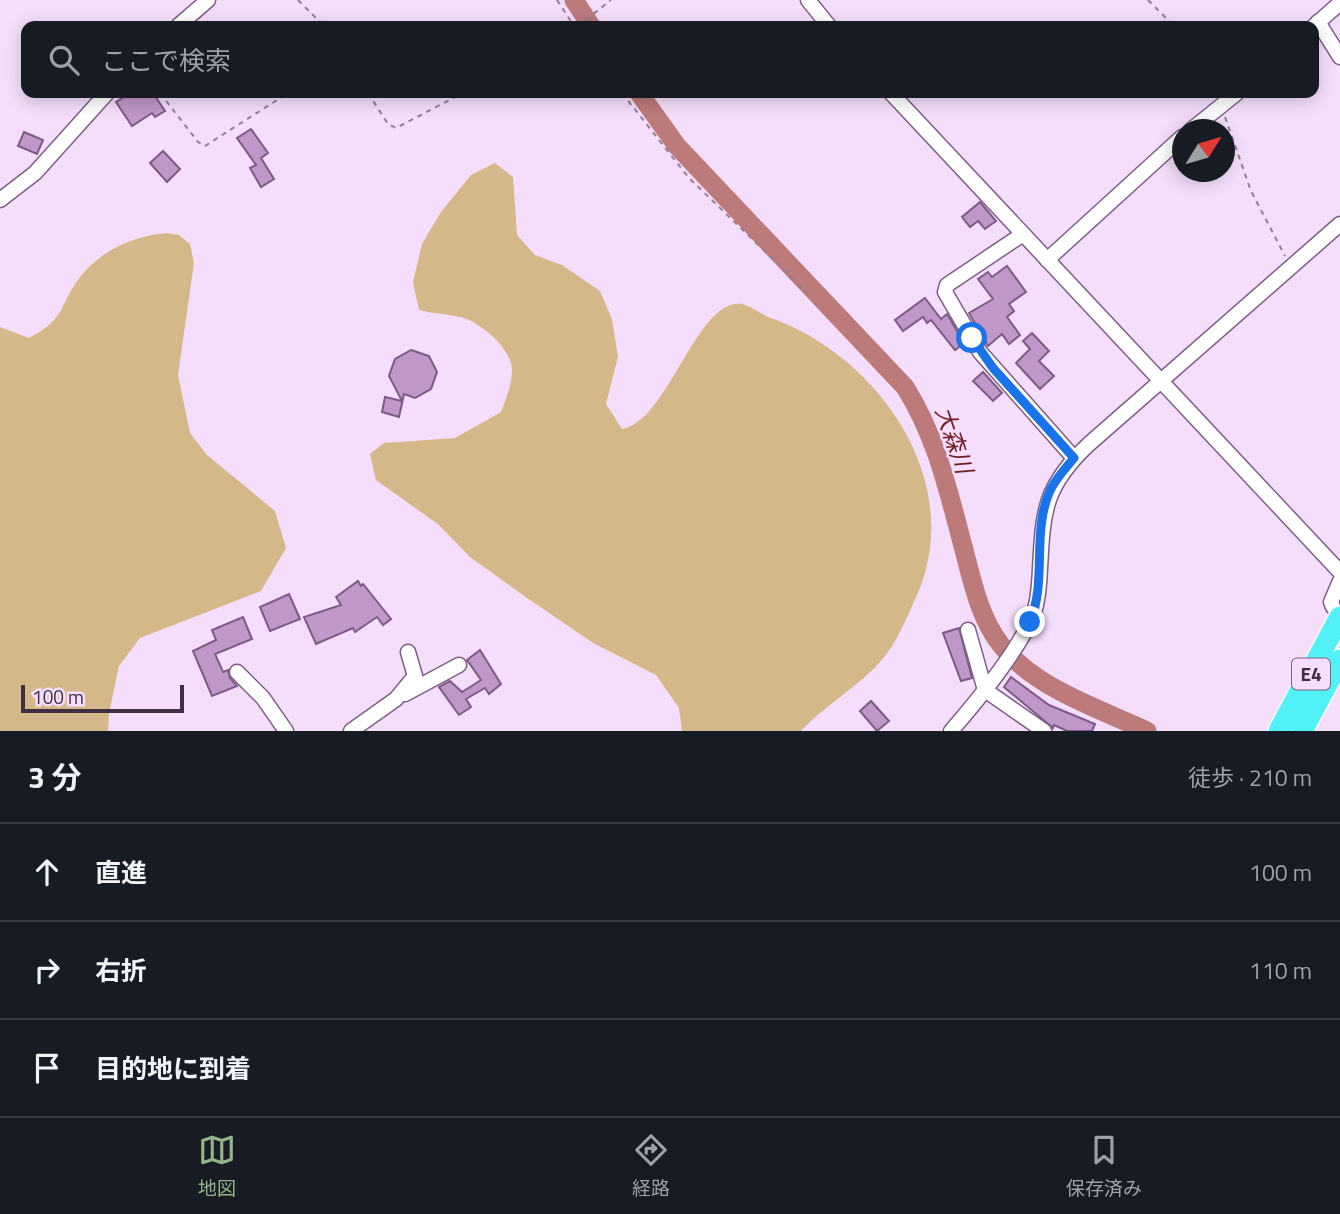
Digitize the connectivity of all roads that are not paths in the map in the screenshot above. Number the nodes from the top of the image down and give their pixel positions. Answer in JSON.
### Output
{"nodes":[{"id":1,"x":208,"y":0,"type":"edge"},
{"id":2,"x":808,"y":0,"type":"edge"},
{"id":3,"x":1340,"y":3,"type":"edge"},
{"id":4,"x":184,"y":21,"type":"edge"},
{"id":5,"x":825,"y":21,"type":"edge"},
{"id":6,"x":1319,"y":21,"type":"edge"},
{"id":7,"x":1319,"y":28,"type":"edge"},
{"id":8,"x":1340,"y":57,"type":"edge"},
{"id":9,"x":102,"y":98,"type":"edge"},
{"id":10,"x":896,"y":98,"type":"edge"},
{"id":11,"x":1230,"y":98,"type":"edge"},
{"id":12,"x":1204,"y":119,"type":"edge"},
{"id":13,"x":1172,"y":147,"type":"edge"},
{"id":14,"x":0,"y":200,"type":"edge"},
{"id":15,"x":1340,"y":224,"type":"edge"},
{"id":16,"x":1023,"y":234,"type":"junction"},
{"id":17,"x":1047,"y":260,"type":"junction"},
{"id":18,"x":1162,"y":380,"type":"junction"},
{"id":19,"x":1074,"y":458,"type":"junction"},
{"id":20,"x":1340,"y":572,"type":"edge"},
{"id":21,"x":1340,"y":581,"type":"edge"},
{"id":22,"x":1337,"y":612,"type":"edge"},
{"id":23,"x":968,"y":630,"type":"dead end"},
{"id":24,"x":408,"y":652,"type":"dead end"},
{"id":25,"x":1340,"y":660,"type":"edge"},
{"id":26,"x":459,"y":665,"type":"dead end"},
{"id":27,"x":237,"y":672,"type":"dead end"},
{"id":28,"x":985,"y":690,"type":"junction"},
{"id":29,"x":396,"y":699,"type":"junction"},
{"id":30,"x":286,"y":731,"type":"edge"},
{"id":31,"x":351,"y":731,"type":"edge"},
{"id":32,"x":951,"y":731,"type":"edge"},
{"id":33,"x":1044,"y":731,"type":"edge"},
{"id":34,"x":1279,"y":731,"type":"edge"},
{"id":35,"x":1302,"y":731,"type":"edge"}],
"edges":[{"from":1,"to":4,"type":"street"},
{"from":2,"to":5,"type":"street"},
{"from":3,"to":6,"type":"street"},
{"from":7,"to":8,"type":"street"},
{"from":9,"to":14,"type":"street"},
{"from":10,"to":16,"type":"street"},
{"from":11,"to":12,"type":"street"},
{"from":13,"to":17,"type":"street"},
{"from":15,"to":18,"type":"street"},
{"from":16,"to":17,"type":"street"},
{"from":16,"to":19,"type":"street"},
{"from":17,"to":18,"type":"street"},
{"from":18,"to":19,"type":"street"},
{"from":18,"to":20,"type":"street"},
{"from":19,"to":28,"type":"street"},
{"from":21,"to":22,"type":"street"},
{"from":22,"to":34,"type":"highway","number":"E4"},
{"from":23,"to":28,"type":"street"},
{"from":24,"to":29,"type":"street"},
{"from":25,"to":35,"type":"highway","number":"E4"},
{"from":26,"to":29,"type":"street"},
{"from":27,"to":30,"type":"street"},
{"from":28,"to":32,"type":"street"},
{"from":28,"to":33,"type":"street"},
{"from":29,"to":31,"type":"street"}]}
